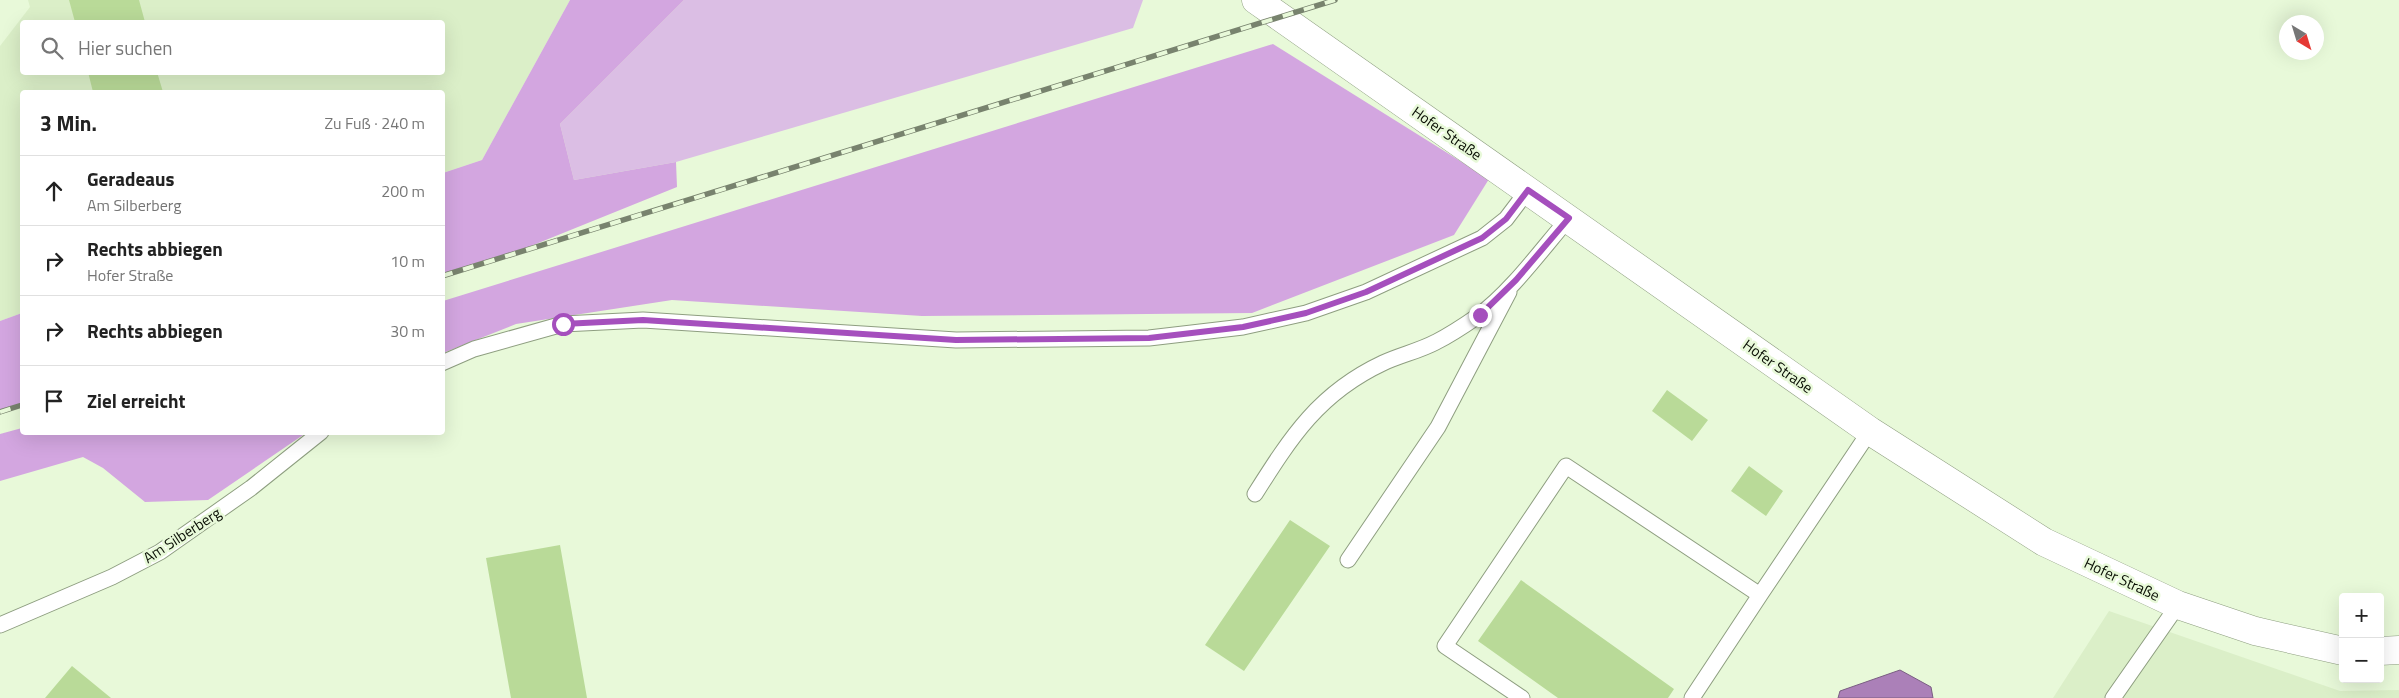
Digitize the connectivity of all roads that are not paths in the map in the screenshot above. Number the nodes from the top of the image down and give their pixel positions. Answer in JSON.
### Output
{"nodes":[{"id":1,"x":1256,"y":0,"type":"edge"},
{"id":2,"x":1528,"y":190,"type":"junction"},
{"id":3,"x":1569,"y":218,"type":"junction"},
{"id":4,"x":1516,"y":280,"type":"junction"},
{"id":5,"x":445,"y":362,"type":"edge"},
{"id":6,"x":1870,"y":431,"type":"junction"},
{"id":7,"x":317,"y":435,"type":"edge"},
{"id":8,"x":1255,"y":494,"type":"dead end"},
{"id":9,"x":1348,"y":560,"type":"dead end"},
{"id":10,"x":1760,"y":595,"type":"junction"},
{"id":11,"x":2178,"y":604,"type":"junction"},
{"id":12,"x":0,"y":625,"type":"edge"},
{"id":13,"x":2339,"y":650,"type":"edge"},
{"id":14,"x":2384,"y":650,"type":"edge"},
{"id":15,"x":2399,"y":650,"type":"edge"},
{"id":16,"x":1522,"y":698,"type":"edge"},
{"id":17,"x":1692,"y":698,"type":"edge"},
{"id":18,"x":2113,"y":698,"type":"edge"}],
"edges":[{"from":1,"to":2,"type":"street","name":"Hofer Straße"},
{"from":2,"to":3,"type":"street","name":"Hofer Straße"},
{"from":2,"to":5,"type":"lane"},
{"from":3,"to":4,"type":"lane"},
{"from":3,"to":6,"type":"street","name":"Hofer Straße"},
{"from":4,"to":8,"type":"lane"},
{"from":4,"to":9,"type":"lane"},
{"from":6,"to":10,"type":"lane"},
{"from":6,"to":11,"type":"street","name":"Hofer Straße"},
{"from":7,"to":12,"type":"lane","name":"Am Silberberg"},
{"from":10,"to":16,"type":"lane"},
{"from":10,"to":17,"type":"lane"},
{"from":11,"to":13,"type":"street","name":"Hofer Straße"},
{"from":11,"to":18,"type":"lane"},
{"from":14,"to":15,"type":"street"}]}
